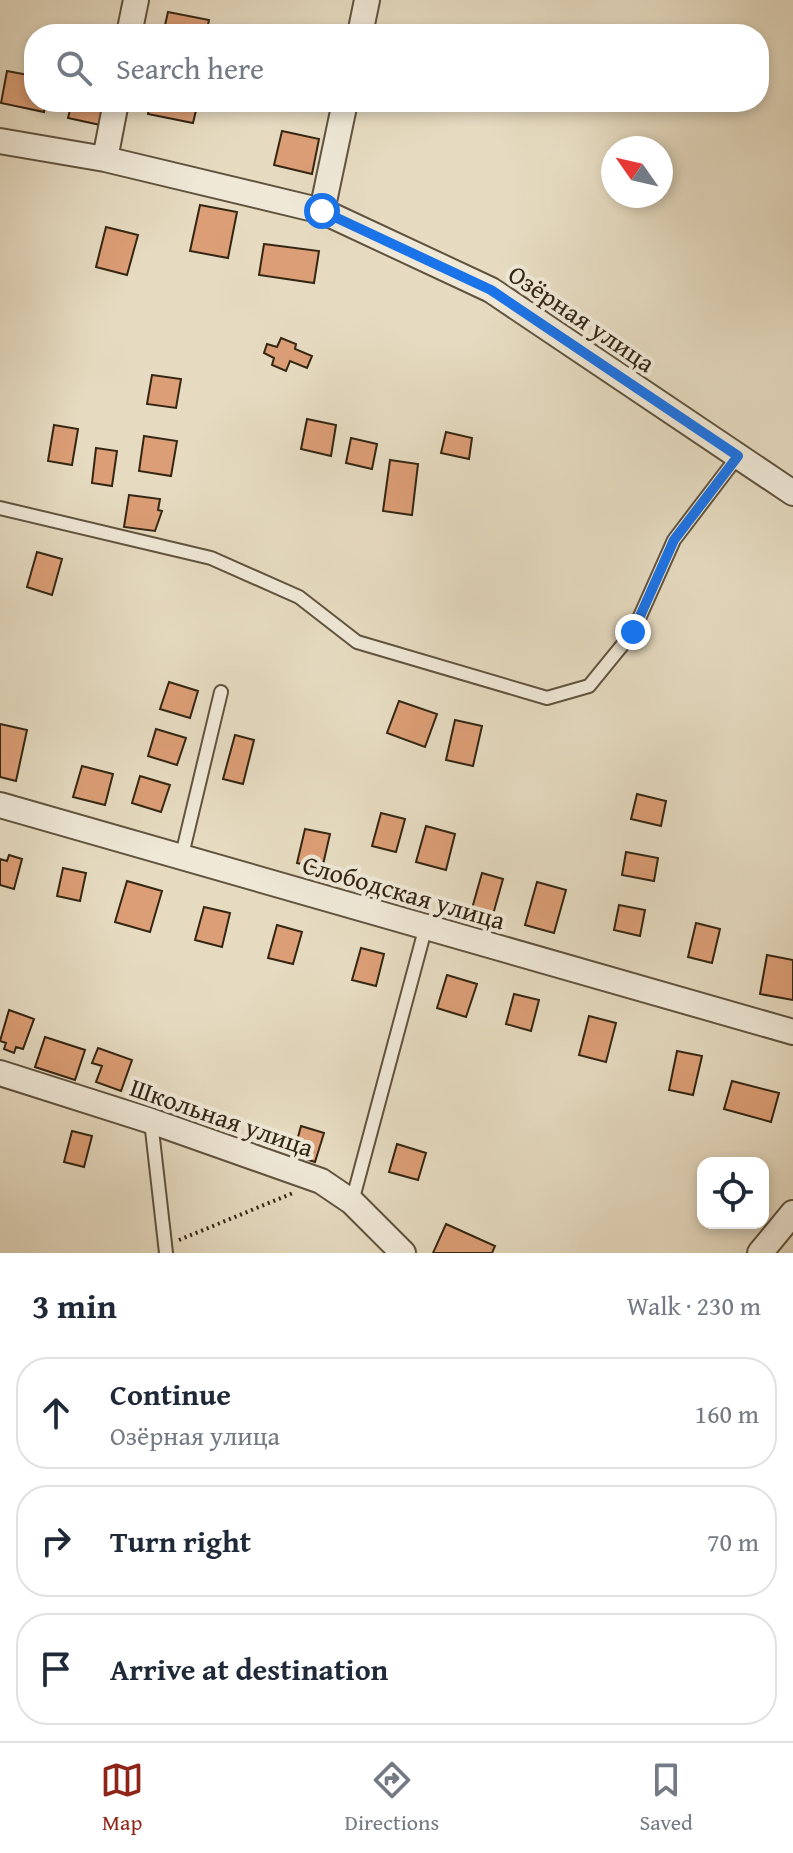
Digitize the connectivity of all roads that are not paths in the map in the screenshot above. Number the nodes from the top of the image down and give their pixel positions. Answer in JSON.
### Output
{"nodes":[{"id":1,"x":136,"y":0,"type":"edge"},
{"id":2,"x":367,"y":0,"type":"edge"},
{"id":3,"x":131,"y":24,"type":"edge"},
{"id":4,"x":362,"y":24,"type":"edge"},
{"id":5,"x":114,"y":112,"type":"edge"},
{"id":6,"x":343,"y":112,"type":"edge"},
{"id":7,"x":0,"y":141,"type":"edge"},
{"id":8,"x":105,"y":159,"type":"junction"},
{"id":9,"x":322,"y":211,"type":"junction"},
{"id":10,"x":738,"y":456,"type":"junction"},
{"id":11,"x":793,"y":493,"type":"edge"},
{"id":12,"x":0,"y":508,"type":"edge"},
{"id":13,"x":221,"y":692,"type":"dead end"},
{"id":14,"x":0,"y":805,"type":"edge"},
{"id":15,"x":181,"y":859,"type":"junction"},
{"id":16,"x":426,"y":926,"type":"junction"},
{"id":17,"x":793,"y":1032,"type":"edge"},
{"id":18,"x":0,"y":1073,"type":"edge"},
{"id":19,"x":151,"y":1121,"type":"junction"},
{"id":20,"x":352,"y":1202,"type":"junction"},
{"id":21,"x":793,"y":1213,"type":"edge"},
{"id":22,"x":165,"y":1249,"type":"edge"},
{"id":23,"x":403,"y":1253,"type":"edge"},
{"id":24,"x":760,"y":1253,"type":"edge"}],
"edges":[{"from":1,"to":3,"type":"street"},
{"from":2,"to":4,"type":"street"},
{"from":5,"to":8,"type":"street"},
{"from":6,"to":9,"type":"street"},
{"from":7,"to":8,"type":"street","name":"Озёрная улица"},
{"from":8,"to":9,"type":"street","name":"Озёрная улица"},
{"from":9,"to":10,"type":"street","name":"Озёрная улица"},
{"from":10,"to":11,"type":"street","name":"Озёрная улица"},
{"from":10,"to":12,"type":"lane"},
{"from":13,"to":15,"type":"lane"},
{"from":14,"to":15,"type":"street","name":"Слободская улица"},
{"from":15,"to":16,"type":"street","name":"Слободская улица"},
{"from":16,"to":17,"type":"street","name":"Слободская улица"},
{"from":16,"to":20,"type":"lane"},
{"from":18,"to":19,"type":"street","name":"Школьная улица"},
{"from":19,"to":20,"type":"street","name":"Школьная улица"},
{"from":19,"to":22,"type":"lane"},
{"from":20,"to":23,"type":"street","name":"Школьная улица"},
{"from":21,"to":24,"type":"street"}]}
